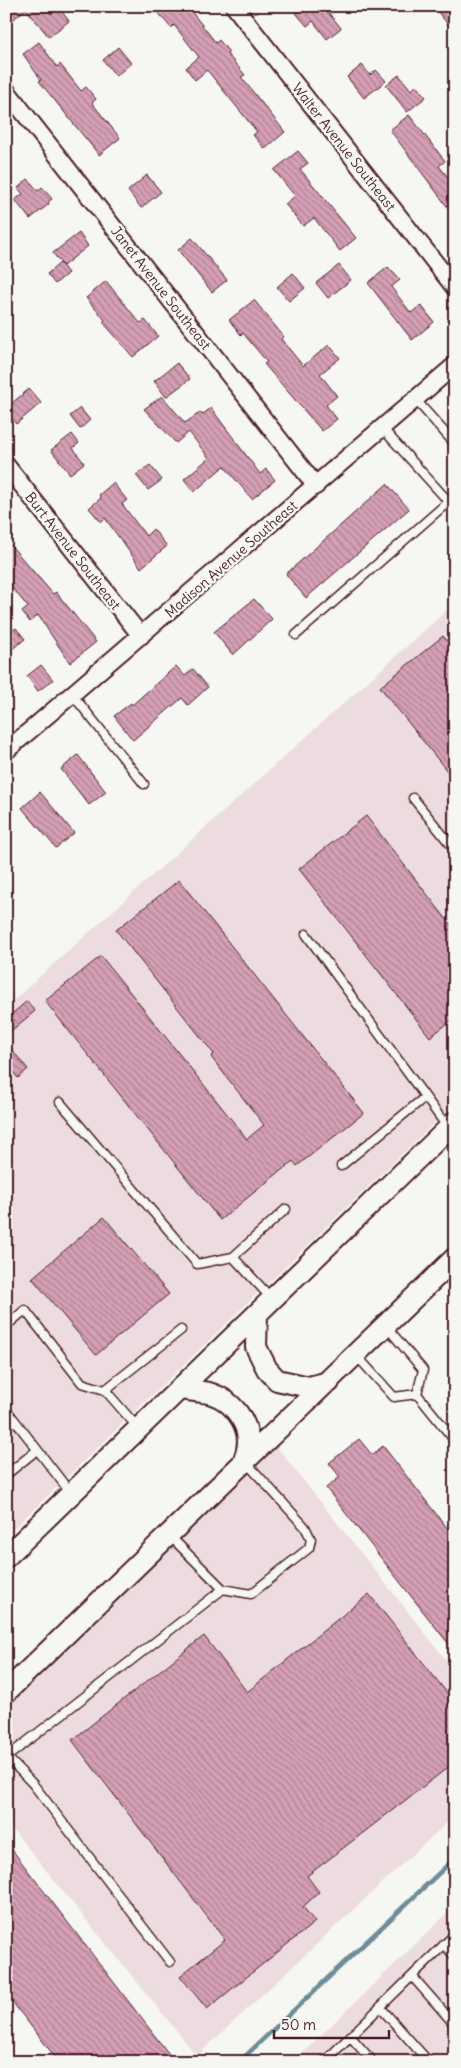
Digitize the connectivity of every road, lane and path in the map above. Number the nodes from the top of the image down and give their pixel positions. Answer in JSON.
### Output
{"nodes":[{"id":1,"x":234,"y":6,"type":"edge"},
{"id":2,"x":6,"y":90,"type":"edge"},
{"id":3,"x":455,"y":288,"type":"edge"},
{"id":4,"x":455,"y":365,"type":"edge"},
{"id":5,"x":415,"y":399,"type":"junction"},
{"id":6,"x":382,"y":428,"type":"junction"},
{"id":7,"x":455,"y":444,"type":"edge"},
{"id":8,"x":6,"y":465,"type":"edge"},
{"id":9,"x":316,"y":486,"type":"junction"},
{"id":10,"x":452,"y":499,"type":"edge"},
{"id":11,"x":296,"y":635,"type":"dead end"},
{"id":12,"x":141,"y":636,"type":"junction"},
{"id":13,"x":72,"y":694,"type":"junction"},
{"id":14,"x":6,"y":751,"type":"edge"},
{"id":15,"x":144,"y":784,"type":"dead end"},
{"id":16,"x":413,"y":798,"type":"dead end"},
{"id":17,"x":455,"y":850,"type":"edge"},
{"id":18,"x":306,"y":934,"type":"dead end"},
{"id":19,"x":425,"y":1097,"type":"junction"},
{"id":20,"x":60,"y":1102,"type":"dead end"},
{"id":21,"x":451,"y":1125,"type":"edge"},
{"id":22,"x":341,"y":1166,"type":"dead end"},
{"id":23,"x":286,"y":1209,"type":"dead end"},
{"id":24,"x":233,"y":1257,"type":"junction"},
{"id":25,"x":455,"y":1258,"type":"edge"},
{"id":26,"x":272,"y":1300,"type":"junction"},
{"id":27,"x":258,"y":1314,"type":"junction"},
{"id":28,"x":6,"y":1326,"type":"edge"},
{"id":29,"x":386,"y":1326,"type":"junction"},
{"id":30,"x":181,"y":1330,"type":"dead end"},
{"id":31,"x":356,"y":1355,"type":"junction"},
{"id":32,"x":329,"y":1382,"type":"junction"},
{"id":33,"x":181,"y":1389,"type":"junction"},
{"id":34,"x":105,"y":1390,"type":"junction"},
{"id":35,"x":417,"y":1394,"type":"junction"},
{"id":36,"x":6,"y":1409,"type":"edge"},
{"id":37,"x":139,"y":1429,"type":"junction"},
{"id":38,"x":455,"y":1441,"type":"edge"},
{"id":39,"x":38,"y":1450,"type":"junction"},
{"id":40,"x":244,"y":1460,"type":"junction"},
{"id":41,"x":6,"y":1475,"type":"edge"},
{"id":42,"x":72,"y":1494,"type":"junction"},
{"id":43,"x":168,"y":1534,"type":"junction"},
{"id":44,"x":6,"y":1557,"type":"edge"},
{"id":45,"x":223,"y":1589,"type":"junction"},
{"id":46,"x":9,"y":1687,"type":"edge"},
{"id":47,"x":7,"y":1757,"type":"edge"},
{"id":48,"x":455,"y":1934,"type":"edge"},
{"id":49,"x":444,"y":1944,"type":"junction"},
{"id":50,"x":455,"y":1957,"type":"edge"},
{"id":51,"x":170,"y":1962,"type":"dead end"},
{"id":52,"x":412,"y":1976,"type":"junction"},
{"id":53,"x":380,"y":2007,"type":"junction"},
{"id":54,"x":455,"y":2026,"type":"edge"},
{"id":55,"x":350,"y":2036,"type":"junction"},
{"id":56,"x":324,"y":2062,"type":"edge"},
{"id":57,"x":373,"y":2062,"type":"edge"},
{"id":58,"x":428,"y":2062,"type":"edge"}],
"edges":[{"from":1,"to":3,"type":"street","name":"Walter Avenue Southeast"},
{"from":2,"to":9,"type":"street","name":"Janet Avenue Southeast"},
{"from":4,"to":5,"type":"street","name":"Madison Avenue Southeast"},
{"from":5,"to":6,"type":"street","name":"Madison Avenue Southeast"},
{"from":5,"to":7,"type":"lane"},
{"from":6,"to":9,"type":"street","name":"Madison Avenue Southeast"},
{"from":6,"to":10,"type":"lane"},
{"from":8,"to":12,"type":"street","name":"Burt Avenue Southeast"},
{"from":9,"to":12,"type":"street","name":"Madison Avenue Southeast"},
{"from":10,"to":11,"type":"lane"},
{"from":12,"to":13,"type":"street","name":"Madison Avenue Southeast"},
{"from":13,"to":14,"type":"street","name":"Madison Avenue Southeast"},
{"from":13,"to":15,"type":"lane"},
{"from":16,"to":17,"type":"lane"},
{"from":18,"to":19,"type":"lane"},
{"from":19,"to":21,"type":"lane"},
{"from":19,"to":22,"type":"lane"},
{"from":20,"to":24,"type":"lane"},
{"from":21,"to":26,"type":"street"},
{"from":23,"to":24,"type":"lane"},
{"from":24,"to":26,"type":"lane"},
{"from":25,"to":29,"type":"street"},
{"from":26,"to":27,"type":"street"},
{"from":27,"to":32,"type":"street"},
{"from":27,"to":33,"type":"street"},
{"from":28,"to":34,"type":"lane"},
{"from":29,"to":31,"type":"street"},
{"from":29,"to":35,"type":"lane"},
{"from":30,"to":34,"type":"lane"},
{"from":31,"to":32,"type":"street"},
{"from":31,"to":35,"type":"lane"},
{"from":32,"to":40,"type":"street"},
{"from":33,"to":37,"type":"street"},
{"from":33,"to":40,"type":"street"},
{"from":34,"to":37,"type":"lane"},
{"from":35,"to":38,"type":"lane"},
{"from":36,"to":39,"type":"lane"},
{"from":37,"to":42,"type":"street"},
{"from":39,"to":41,"type":"lane"},
{"from":39,"to":42,"type":"lane"},
{"from":40,"to":43,"type":"street"},
{"from":40,"to":45,"type":"lane"},
{"from":42,"to":44,"type":"street"},
{"from":43,"to":45,"type":"lane"},
{"from":43,"to":46,"type":"street"},
{"from":45,"to":47,"type":"lane"},
{"from":47,"to":51,"type":"lane"},
{"from":48,"to":49,"type":"lane"},
{"from":49,"to":50,"type":"lane"},
{"from":49,"to":52,"type":"lane"},
{"from":52,"to":53,"type":"lane"},
{"from":52,"to":54,"type":"lane"},
{"from":53,"to":55,"type":"lane"},
{"from":53,"to":58,"type":"lane"},
{"from":55,"to":56,"type":"lane"},
{"from":55,"to":57,"type":"lane"}]}
